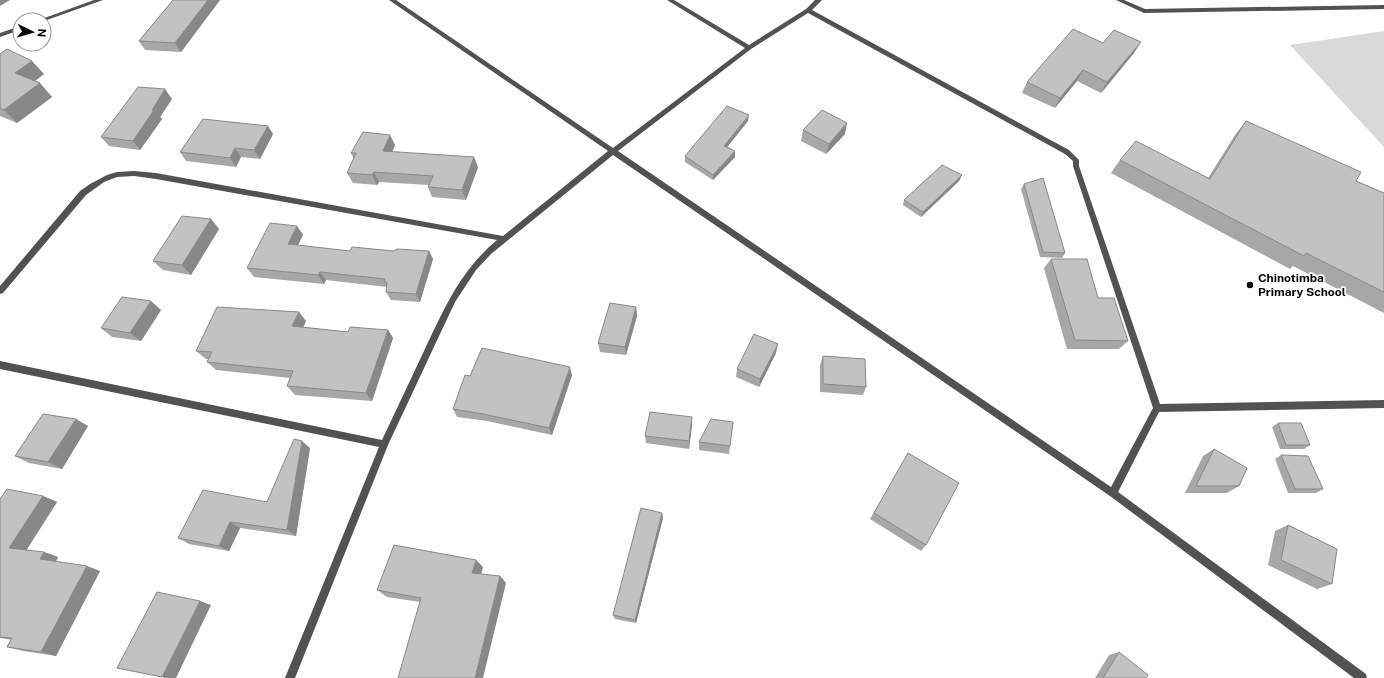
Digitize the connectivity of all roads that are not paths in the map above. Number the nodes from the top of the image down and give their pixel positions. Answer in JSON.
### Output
{"nodes":[{"id":1,"x":100,"y":0,"type":"edge"},
{"id":2,"x":392,"y":0,"type":"edge"},
{"id":3,"x":670,"y":0,"type":"edge"},
{"id":4,"x":819,"y":0,"type":"edge"},
{"id":5,"x":1119,"y":0,"type":"edge"},
{"id":6,"x":1384,"y":7,"type":"edge"},
{"id":7,"x":808,"y":10,"type":"junction"},
{"id":8,"x":52,"y":17,"type":"edge"},
{"id":9,"x":12,"y":31,"type":"edge"},
{"id":10,"x":0,"y":35,"type":"edge"},
{"id":11,"x":749,"y":48,"type":"junction"},
{"id":12,"x":613,"y":151,"type":"junction"},
{"id":13,"x":505,"y":239,"type":"junction"},
{"id":14,"x":0,"y":291,"type":"edge"},
{"id":15,"x":0,"y":365,"type":"edge"},
{"id":16,"x":1384,"y":404,"type":"edge"},
{"id":17,"x":1157,"y":408,"type":"junction"},
{"id":18,"x":384,"y":444,"type":"junction"},
{"id":19,"x":1113,"y":493,"type":"junction"},
{"id":20,"x":290,"y":678,"type":"edge"},
{"id":21,"x":1362,"y":678,"type":"edge"}],
"edges":[{"from":1,"to":8,"type":"street"},
{"from":2,"to":12,"type":"street"},
{"from":3,"to":11,"type":"street"},
{"from":4,"to":7,"type":"street"},
{"from":5,"to":6,"type":"street"},
{"from":7,"to":11,"type":"street"},
{"from":7,"to":17,"type":"street"},
{"from":9,"to":10,"type":"street"},
{"from":11,"to":12,"type":"street"},
{"from":12,"to":13,"type":"street"},
{"from":12,"to":19,"type":"street"},
{"from":13,"to":14,"type":"street"},
{"from":13,"to":18,"type":"street"},
{"from":15,"to":18,"type":"street"},
{"from":16,"to":17,"type":"street"},
{"from":17,"to":19,"type":"street"},
{"from":18,"to":20,"type":"street"},
{"from":19,"to":21,"type":"street"}]}
